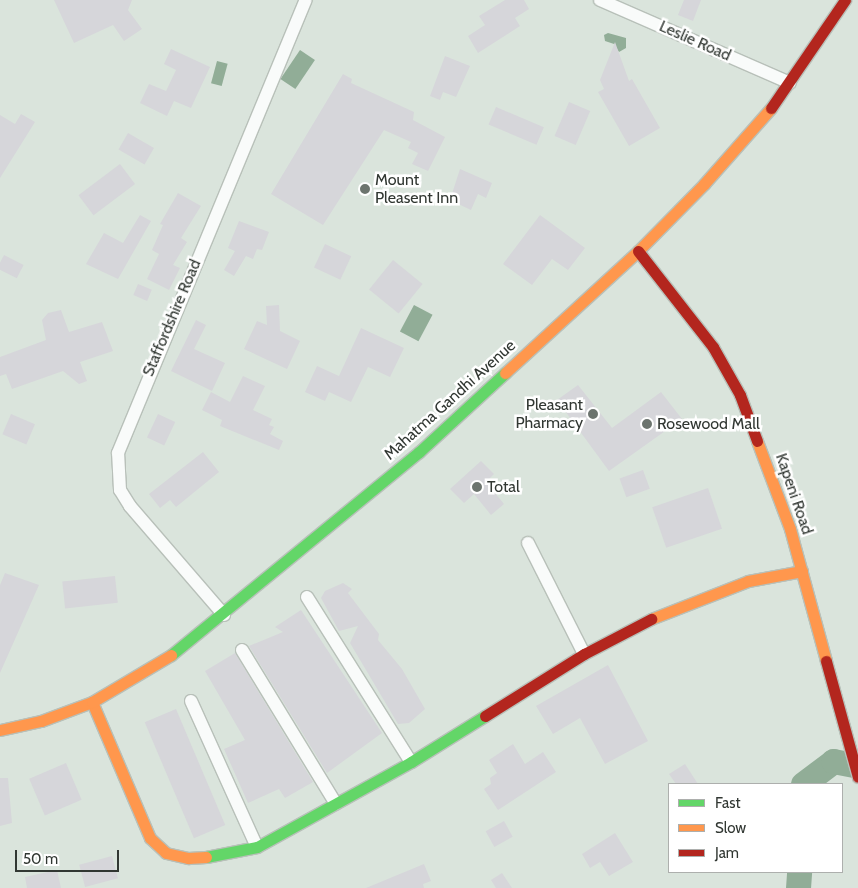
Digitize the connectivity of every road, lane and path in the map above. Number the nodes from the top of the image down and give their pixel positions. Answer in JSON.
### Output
{"nodes":[{"id":1,"x":306,"y":0,"type":"edge"},
{"id":2,"x":600,"y":0,"type":"edge"},
{"id":3,"x":845,"y":0,"type":"edge"},
{"id":4,"x":790,"y":83,"type":"junction"},
{"id":5,"x":638,"y":250,"type":"junction"},
{"id":6,"x":528,"y":543,"type":"dead end"},
{"id":7,"x":802,"y":571,"type":"junction"},
{"id":8,"x":307,"y":597,"type":"dead end"},
{"id":9,"x":224,"y":614,"type":"junction"},
{"id":10,"x":242,"y":650,"type":"dead end"},
{"id":11,"x":584,"y":654,"type":"junction"},
{"id":12,"x":191,"y":701,"type":"dead end"},
{"id":13,"x":92,"y":702,"type":"junction"},
{"id":14,"x":0,"y":730,"type":"edge"},
{"id":15,"x":411,"y":762,"type":"junction"},
{"id":16,"x":858,"y":777,"type":"edge"},
{"id":17,"x":336,"y":804,"type":"junction"},
{"id":18,"x":257,"y":847,"type":"junction"}],
"edges":[{"from":1,"to":9,"type":"street","name":"Staffordshire Road"},
{"from":2,"to":4,"type":"street","name":"Leslie Road"},
{"from":3,"to":4,"type":"main road","name":"Mahatma Gandhi Avenue"},
{"from":4,"to":5,"type":"main road","name":"Mahatma Gandhi Avenue"},
{"from":5,"to":7,"type":"main road","name":"Kapeni Road"},
{"from":5,"to":9,"type":"main road","name":"Mahatma Gandhi Avenue"},
{"from":6,"to":11,"type":"street"},
{"from":7,"to":11,"type":"main road"},
{"from":7,"to":16,"type":"main road","name":"Kapeni Road"},
{"from":8,"to":15,"type":"street"},
{"from":9,"to":13,"type":"main road","name":"Mahatma Gandhi Avenue"},
{"from":10,"to":17,"type":"street"},
{"from":11,"to":15,"type":"main road"},
{"from":12,"to":18,"type":"street"},
{"from":13,"to":14,"type":"main road","name":"Mahatma Gandhi Avenue"},
{"from":13,"to":18,"type":"main road"},
{"from":15,"to":17,"type":"main road"},
{"from":17,"to":18,"type":"main road"}]}
